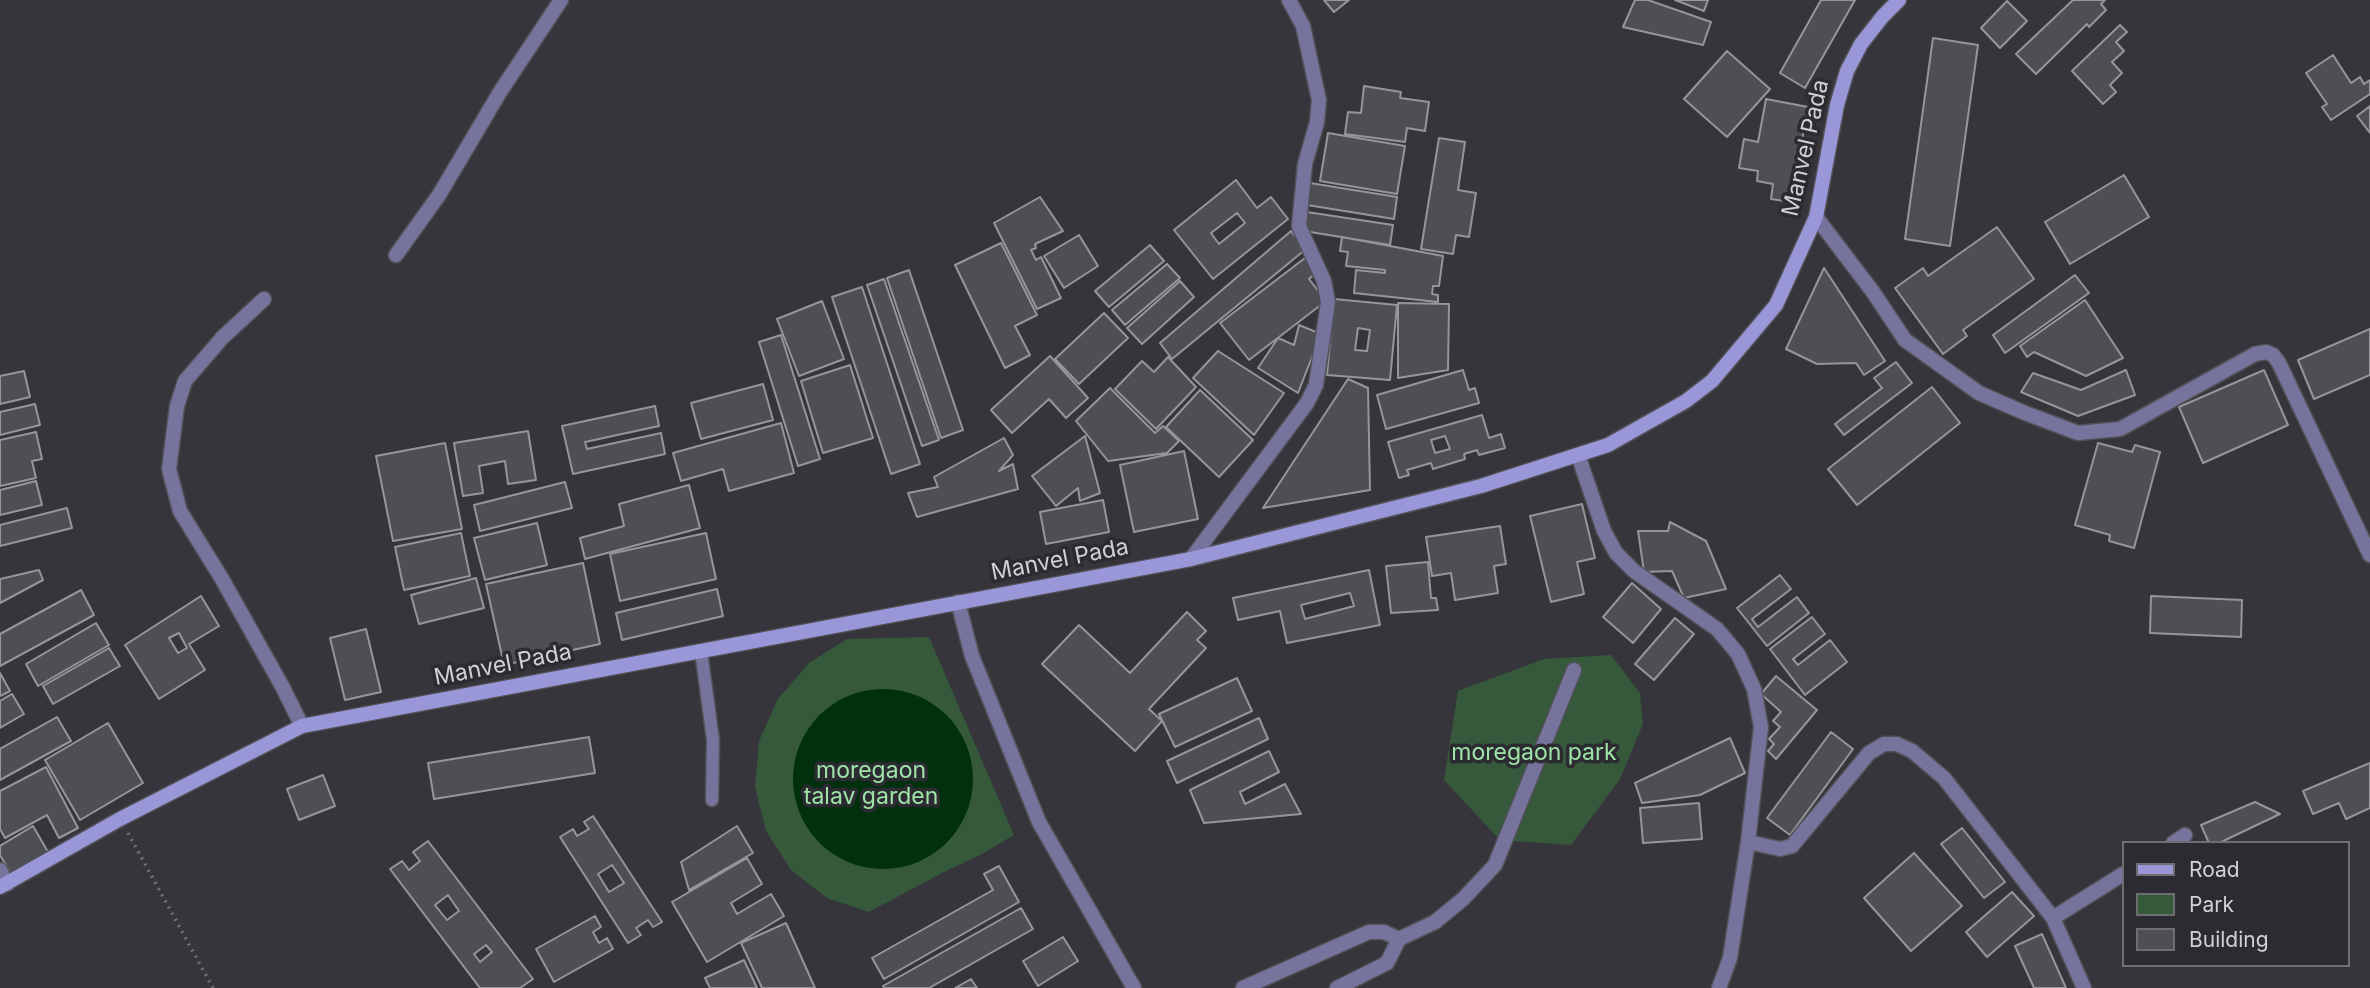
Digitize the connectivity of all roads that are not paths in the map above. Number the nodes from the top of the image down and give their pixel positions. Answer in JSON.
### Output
{"nodes":[{"id":1,"x":561,"y":0,"type":"edge"},
{"id":2,"x":1289,"y":0,"type":"edge"},
{"id":3,"x":1899,"y":0,"type":"edge"},
{"id":4,"x":1816,"y":218,"type":"junction"},
{"id":5,"x":396,"y":255,"type":"dead end"},
{"id":6,"x":264,"y":299,"type":"dead end"},
{"id":7,"x":1578,"y":455,"type":"junction"},
{"id":8,"x":2370,"y":555,"type":"edge"},
{"id":9,"x":1191,"y":559,"type":"junction"},
{"id":10,"x":958,"y":602,"type":"junction"},
{"id":11,"x":701,"y":651,"type":"junction"},
{"id":12,"x":1574,"y":670,"type":"dead end"},
{"id":13,"x":302,"y":726,"type":"junction"},
{"id":14,"x":712,"y":800,"type":"dead end"},
{"id":15,"x":1748,"y":842,"type":"junction"},
{"id":16,"x":0,"y":870,"type":"edge"},
{"id":17,"x":2122,"y":875,"type":"edge"},
{"id":18,"x":4,"y":886,"type":"edge"},
{"id":19,"x":2053,"y":918,"type":"junction"},
{"id":20,"x":1399,"y":939,"type":"junction"},
{"id":21,"x":1134,"y":988,"type":"edge"},
{"id":22,"x":1243,"y":988,"type":"edge"},
{"id":23,"x":1337,"y":988,"type":"edge"},
{"id":24,"x":1719,"y":988,"type":"edge"},
{"id":25,"x":2084,"y":988,"type":"edge"}],
"edges":[{"from":1,"to":5,"type":"street"},
{"from":2,"to":9,"type":"street"},
{"from":3,"to":4,"type":"main road","name":"Manvel Pada"},
{"from":4,"to":7,"type":"main road","name":"Manvel Pada"},
{"from":4,"to":8,"type":"street"},
{"from":6,"to":13,"type":"street"},
{"from":7,"to":9,"type":"main road","name":"Manvel Pada"},
{"from":7,"to":15,"type":"street"},
{"from":9,"to":10,"type":"main road","name":"Manvel Pada"},
{"from":10,"to":11,"type":"main road","name":"Manvel Pada"},
{"from":10,"to":21,"type":"street"},
{"from":11,"to":13,"type":"main road","name":"Manvel Pada"},
{"from":11,"to":14,"type":"lane"},
{"from":12,"to":20,"type":"street"},
{"from":13,"to":18,"type":"main road","name":"Manvel Pada"},
{"from":15,"to":19,"type":"street"},
{"from":15,"to":24,"type":"street"},
{"from":16,"to":18,"type":"street"},
{"from":17,"to":19,"type":"street"},
{"from":19,"to":25,"type":"street"},
{"from":20,"to":22,"type":"street"},
{"from":20,"to":23,"type":"street"}]}
